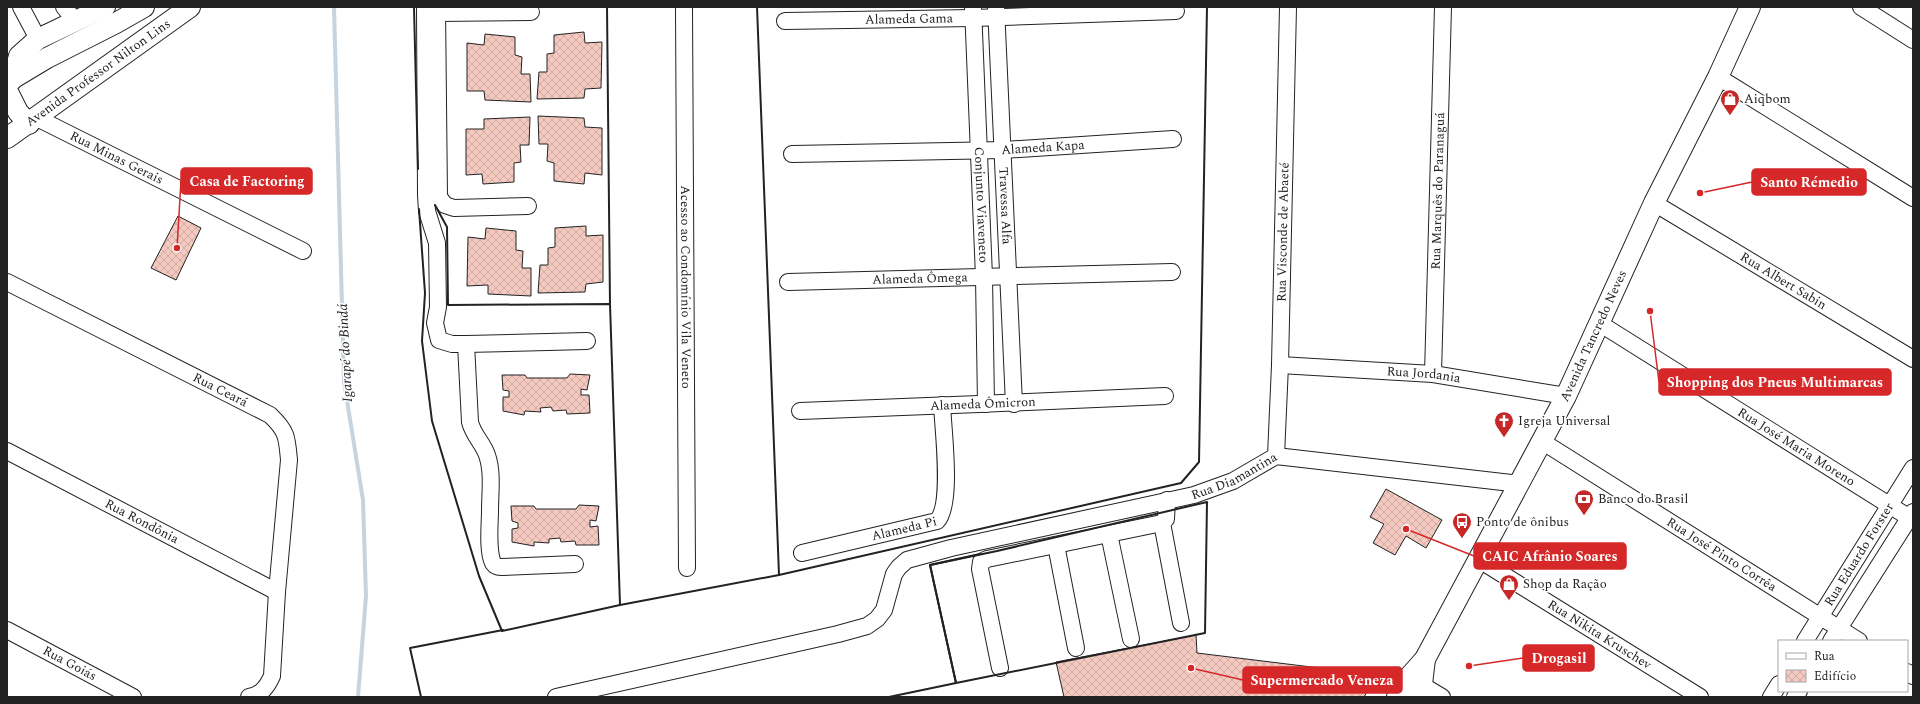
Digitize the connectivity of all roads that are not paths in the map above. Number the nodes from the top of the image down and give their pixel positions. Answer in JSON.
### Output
{"nodes":[{"id":1,"x":21,"y":7,"type":"edge"},
{"id":2,"x":105,"y":7,"type":"edge"},
{"id":3,"x":144,"y":7,"type":"edge"},
{"id":4,"x":190,"y":7,"type":"edge"},
{"id":5,"x":684,"y":7,"type":"edge"},
{"id":6,"x":1288,"y":7,"type":"edge"},
{"id":7,"x":1443,"y":7,"type":"edge"},
{"id":8,"x":1750,"y":7,"type":"edge"},
{"id":9,"x":1861,"y":7,"type":"edge"},
{"id":10,"x":433,"y":9,"type":"edge"},
{"id":11,"x":1176,"y":11,"type":"dead end"},
{"id":12,"x":531,"y":12,"type":"dead end"},
{"id":13,"x":973,"y":12,"type":"edge"},
{"id":14,"x":996,"y":12,"type":"edge"},
{"id":15,"x":70,"y":14,"type":"edge"},
{"id":16,"x":785,"y":21,"type":"dead end"},
{"id":17,"x":38,"y":39,"type":"junction"},
{"id":18,"x":1913,"y":40,"type":"edge"},
{"id":19,"x":1718,"y":77,"type":"junction"},
{"id":20,"x":8,"y":84,"type":"edge"},
{"id":21,"x":33,"y":121,"type":"junction"},
{"id":22,"x":7,"y":138,"type":"edge"},
{"id":23,"x":1173,"y":139,"type":"dead end"},
{"id":24,"x":980,"y":150,"type":"junction"},
{"id":25,"x":1004,"y":150,"type":"junction"},
{"id":26,"x":792,"y":154,"type":"dead end"},
{"id":27,"x":1913,"y":198,"type":"edge"},
{"id":28,"x":1654,"y":203,"type":"junction"},
{"id":29,"x":528,"y":206,"type":"dead end"},
{"id":30,"x":303,"y":251,"type":"dead end"},
{"id":31,"x":1172,"y":272,"type":"dead end"},
{"id":32,"x":1009,"y":276,"type":"junction"},
{"id":33,"x":984,"y":277,"type":"junction"},
{"id":34,"x":7,"y":282,"type":"edge"},
{"id":35,"x":788,"y":282,"type":"dead end"},
{"id":36,"x":1599,"y":323,"type":"junction"},
{"id":37,"x":587,"y":341,"type":"dead end"},
{"id":38,"x":466,"y":344,"type":"junction"},
{"id":39,"x":1913,"y":359,"type":"edge"},
{"id":40,"x":1280,"y":365,"type":"junction"},
{"id":41,"x":1433,"y":374,"type":"junction"},
{"id":42,"x":1165,"y":396,"type":"dead end"},
{"id":43,"x":1566,"y":396,"type":"junction"},
{"id":44,"x":986,"y":404,"type":"junction"},
{"id":45,"x":1014,"y":404,"type":"junction"},
{"id":46,"x":942,"y":405,"type":"junction"},
{"id":47,"x":800,"y":411,"type":"dead end"},
{"id":48,"x":1543,"y":442,"type":"junction"},
{"id":49,"x":7,"y":452,"type":"edge"},
{"id":50,"x":1276,"y":456,"type":"junction"},
{"id":51,"x":1913,"y":468,"type":"edge"},
{"id":52,"x":1520,"y":484,"type":"junction"},
{"id":53,"x":1167,"y":500,"type":"junction"},
{"id":54,"x":1891,"y":505,"type":"junction"},
{"id":55,"x":1912,"y":516,"type":"edge"},
{"id":56,"x":1162,"y":523,"type":"junction"},
{"id":57,"x":1109,"y":534,"type":"junction"},
{"id":58,"x":1056,"y":545,"type":"junction"},
{"id":59,"x":802,"y":553,"type":"dead end"},
{"id":60,"x":1478,"y":559,"type":"junction"},
{"id":61,"x":575,"y":564,"type":"dead end"},
{"id":62,"x":687,"y":568,"type":"dead end"},
{"id":63,"x":277,"y":592,"type":"junction"},
{"id":64,"x":1820,"y":615,"type":"junction"},
{"id":65,"x":1181,"y":623,"type":"dead end"},
{"id":66,"x":7,"y":630,"type":"edge"},
{"id":67,"x":1835,"y":635,"type":"edge"},
{"id":68,"x":1130,"y":639,"type":"dead end"},
{"id":69,"x":1806,"y":640,"type":"edge"},
{"id":70,"x":1855,"y":640,"type":"edge"},
{"id":71,"x":1076,"y":648,"type":"dead end"},
{"id":72,"x":1000,"y":668,"type":"dead end"},
{"id":73,"x":1415,"y":686,"type":"edge"},
{"id":74,"x":1778,"y":686,"type":"edge"},
{"id":75,"x":133,"y":697,"type":"edge"},
{"id":76,"x":251,"y":697,"type":"edge"},
{"id":77,"x":556,"y":697,"type":"edge"},
{"id":78,"x":1397,"y":697,"type":"edge"},
{"id":79,"x":1442,"y":697,"type":"edge"},
{"id":80,"x":1700,"y":697,"type":"edge"},
{"id":81,"x":1771,"y":697,"type":"edge"}],
"edges":[{"from":1,"to":17,"type":"street"},
{"from":2,"to":15,"type":"main road"},
{"from":3,"to":20,"type":"main road","name":"Avenida Professor Nilton Lins"},
{"from":4,"to":21,"type":"main road","name":"Avenida Professor Nilton Lins"},
{"from":5,"to":62,"type":"street","name":"Acesso ao Condomínio Vila Veneto"},
{"from":6,"to":40,"type":"street","name":"Rua Visconde de Abaeté"},
{"from":7,"to":41,"type":"street","name":"Rua Marquês do Paranaguá"},
{"from":8,"to":19,"type":"main road","name":"Avenida Tancredo Neves"},
{"from":9,"to":18,"type":"street"},
{"from":10,"to":12,"type":"street"},
{"from":10,"to":29,"type":"street"},
{"from":10,"to":38,"type":"street"},
{"from":11,"to":14,"type":"street","name":"Alameda Gama"},
{"from":13,"to":14,"type":"street","name":"Alameda Gama"},
{"from":13,"to":16,"type":"street","name":"Alameda Gama"},
{"from":13,"to":24,"type":"street","name":"Conjunto Viaveneto"},
{"from":14,"to":25,"type":"street","name":"Travessa Alfa"},
{"from":15,"to":17,"type":"main road"},
{"from":17,"to":20,"type":"main road"},
{"from":19,"to":27,"type":"street"},
{"from":19,"to":28,"type":"main road","name":"Avenida Tancredo Neves"},
{"from":20,"to":21,"type":"main road"},
{"from":21,"to":22,"type":"main road","name":"Avenida Professor Nilton Lins"},
{"from":21,"to":30,"type":"street","name":"Rua Minas Gerais"},
{"from":23,"to":25,"type":"street","name":"Alameda Kapa"},
{"from":24,"to":25,"type":"street","name":"Alameda Kapa"},
{"from":24,"to":26,"type":"street","name":"Alameda Kapa"},
{"from":24,"to":33,"type":"street","name":"Conjunto Viaveneto"},
{"from":25,"to":32,"type":"street","name":"Travessa Alfa"},
{"from":28,"to":36,"type":"main road","name":"Avenida Tancredo Neves"},
{"from":28,"to":39,"type":"street","name":"Rua Albert Sabin"},
{"from":31,"to":32,"type":"street","name":"Alameda Ômega"},
{"from":32,"to":33,"type":"street","name":"Alameda Ômega"},
{"from":32,"to":45,"type":"street","name":"Travessa Alfa"},
{"from":33,"to":35,"type":"street","name":"Alameda Ômega"},
{"from":33,"to":44,"type":"street","name":"Conjunto Viaveneto"},
{"from":34,"to":63,"type":"street","name":"Rua Ceará"},
{"from":36,"to":43,"type":"main road","name":"Avenida Tancredo Neves"},
{"from":36,"to":54,"type":"street","name":"Rua José Maria Moreno"},
{"from":37,"to":38,"type":"street"},
{"from":38,"to":61,"type":"street"},
{"from":40,"to":41,"type":"street","name":"Rua Jordania"},
{"from":40,"to":50,"type":"street","name":"Rua Visconde de Abaeté"},
{"from":41,"to":43,"type":"street","name":"Rua Jordania"},
{"from":42,"to":45,"type":"street","name":"Alameda Ômicron"},
{"from":43,"to":48,"type":"main road","name":"Avenida Tancredo Neves"},
{"from":44,"to":45,"type":"street","name":"Alameda Ômicron"},
{"from":44,"to":46,"type":"street","name":"Alameda Ômicron"},
{"from":46,"to":47,"type":"street","name":"Alameda Ômicron"},
{"from":46,"to":59,"type":"street","name":"Alameda Pi"},
{"from":48,"to":52,"type":"main road","name":"Avenida Tancredo Neves"},
{"from":48,"to":64,"type":"street","name":"Rua José Pinto Corrêa"},
{"from":49,"to":63,"type":"street","name":"Rua Rondônia"},
{"from":50,"to":52,"type":"street","name":"Rua Diamantina"},
{"from":50,"to":53,"type":"street","name":"Rua Diamantina"},
{"from":51,"to":54,"type":"street","name":"Rua Eduardo Forster"},
{"from":52,"to":60,"type":"main road","name":"Avenida Tancredo Neves"},
{"from":53,"to":56,"type":"street"},
{"from":53,"to":77,"type":"street","name":"Rua Diamantina"},
{"from":54,"to":55,"type":"street","name":"Rua José Maria Moreno"},
{"from":54,"to":64,"type":"street","name":"Rua Eduardo Forster"},
{"from":55,"to":67,"type":"street","name":"Rua Eduardo Forster"},
{"from":56,"to":57,"type":"street"},
{"from":56,"to":65,"type":"street"},
{"from":57,"to":58,"type":"street"},
{"from":57,"to":68,"type":"street"},
{"from":58,"to":71,"type":"street"},
{"from":58,"to":72,"type":"street"},
{"from":60,"to":73,"type":"main road","name":"Avenida Tancredo Neves"},
{"from":60,"to":80,"type":"street","name":"Rua Nikita Kruschev"},
{"from":63,"to":76,"type":"street"},
{"from":64,"to":67,"type":"street","name":"Rua José Pinto Corrêa"},
{"from":64,"to":69,"type":"street","name":"Rua Eduardo Forster"},
{"from":66,"to":75,"type":"street","name":"Rua Goiás"},
{"from":67,"to":70,"type":"street","name":"Rua José Pinto Corrêa"},
{"from":73,"to":78,"type":"main road","name":"Avenida Tancredo Neves"},
{"from":73,"to":79,"type":"street"},
{"from":74,"to":81,"type":"street"}]}
